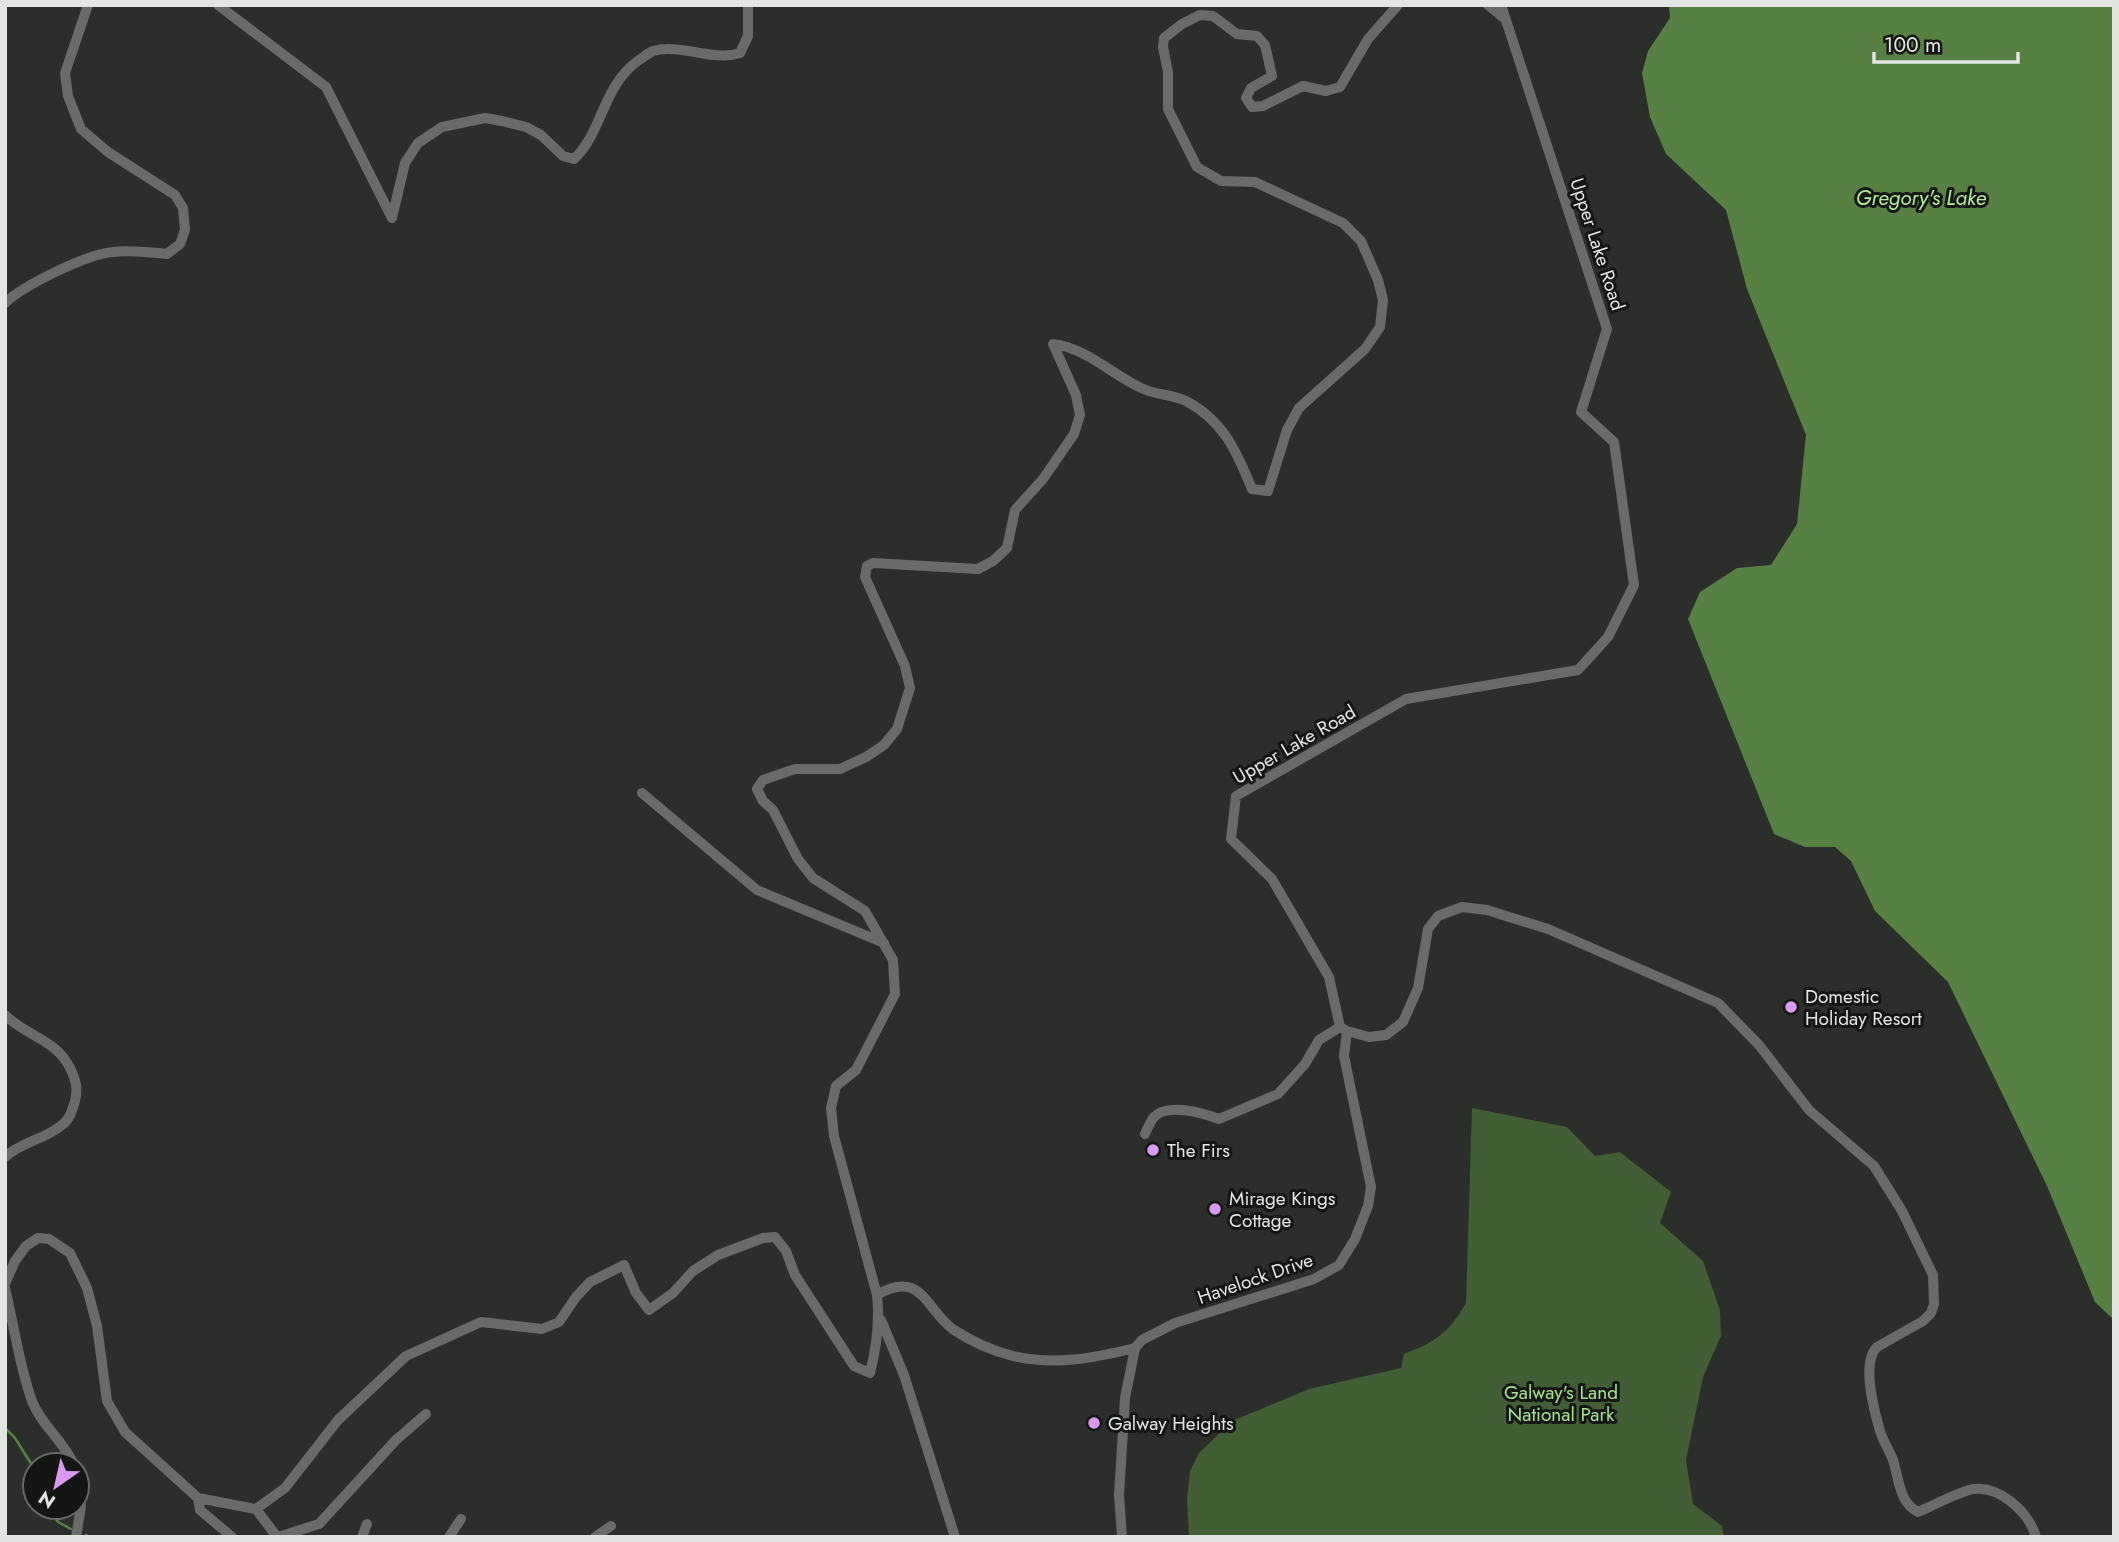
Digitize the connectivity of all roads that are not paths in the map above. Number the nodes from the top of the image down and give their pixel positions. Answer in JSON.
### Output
{"nodes":[{"id":1,"x":88,"y":5,"type":"edge"},
{"id":2,"x":218,"y":5,"type":"edge"},
{"id":3,"x":748,"y":5,"type":"edge"},
{"id":4,"x":1398,"y":5,"type":"edge"},
{"id":5,"x":1488,"y":5,"type":"edge"},
{"id":6,"x":1502,"y":5,"type":"edge"},
{"id":7,"x":1506,"y":20,"type":"junction"},
{"id":8,"x":5,"y":303,"type":"edge"},
{"id":9,"x":642,"y":793,"type":"dead end"},
{"id":10,"x":884,"y":943,"type":"junction"},
{"id":11,"x":5,"y":1015,"type":"edge"},
{"id":12,"x":1343,"y":1029,"type":"junction"},
{"id":13,"x":1145,"y":1134,"type":"dead end"},
{"id":14,"x":5,"y":1157,"type":"edge"},
{"id":15,"x":5,"y":1286,"type":"edge"},
{"id":16,"x":877,"y":1295,"type":"junction"},
{"id":17,"x":880,"y":1317,"type":"junction"},
{"id":18,"x":1135,"y":1348,"type":"junction"},
{"id":19,"x":426,"y":1414,"type":"dead end"},
{"id":20,"x":67,"y":1451,"type":"edge"},
{"id":21,"x":198,"y":1498,"type":"junction"},
{"id":22,"x":256,"y":1509,"type":"junction"},
{"id":23,"x":461,"y":1518,"type":"dead end"},
{"id":24,"x":367,"y":1524,"type":"dead end"},
{"id":25,"x":611,"y":1525,"type":"dead end"},
{"id":26,"x":232,"y":1537,"type":"edge"},
{"id":27,"x":277,"y":1537,"type":"edge"},
{"id":28,"x":362,"y":1537,"type":"edge"},
{"id":29,"x":449,"y":1537,"type":"edge"},
{"id":30,"x":595,"y":1537,"type":"edge"},
{"id":31,"x":954,"y":1537,"type":"edge"},
{"id":32,"x":1122,"y":1537,"type":"edge"},
{"id":33,"x":2036,"y":1537,"type":"edge"}],
"edges":[{"from":1,"to":8,"type":"street"},
{"from":2,"to":3,"type":"street"},
{"from":4,"to":10,"type":"street"},
{"from":5,"to":7,"type":"street"},
{"from":6,"to":7,"type":"street","name":"Upper Lake Road"},
{"from":7,"to":12,"type":"street","name":"Upper Lake Road"},
{"from":9,"to":10,"type":"street"},
{"from":10,"to":16,"type":"street"},
{"from":11,"to":14,"type":"street"},
{"from":12,"to":13,"type":"street"},
{"from":12,"to":18,"type":"street","name":"Havelock Drive"},
{"from":12,"to":33,"type":"street"},
{"from":15,"to":20,"type":"street"},
{"from":15,"to":21,"type":"street"},
{"from":16,"to":17,"type":"street"},
{"from":16,"to":18,"type":"street"},
{"from":17,"to":22,"type":"street"},
{"from":17,"to":31,"type":"street"},
{"from":18,"to":32,"type":"street"},
{"from":19,"to":27,"type":"street"},
{"from":21,"to":22,"type":"street"},
{"from":21,"to":26,"type":"street"},
{"from":22,"to":27,"type":"street"},
{"from":23,"to":29,"type":"street"},
{"from":24,"to":28,"type":"street"},
{"from":25,"to":30,"type":"street"}]}
